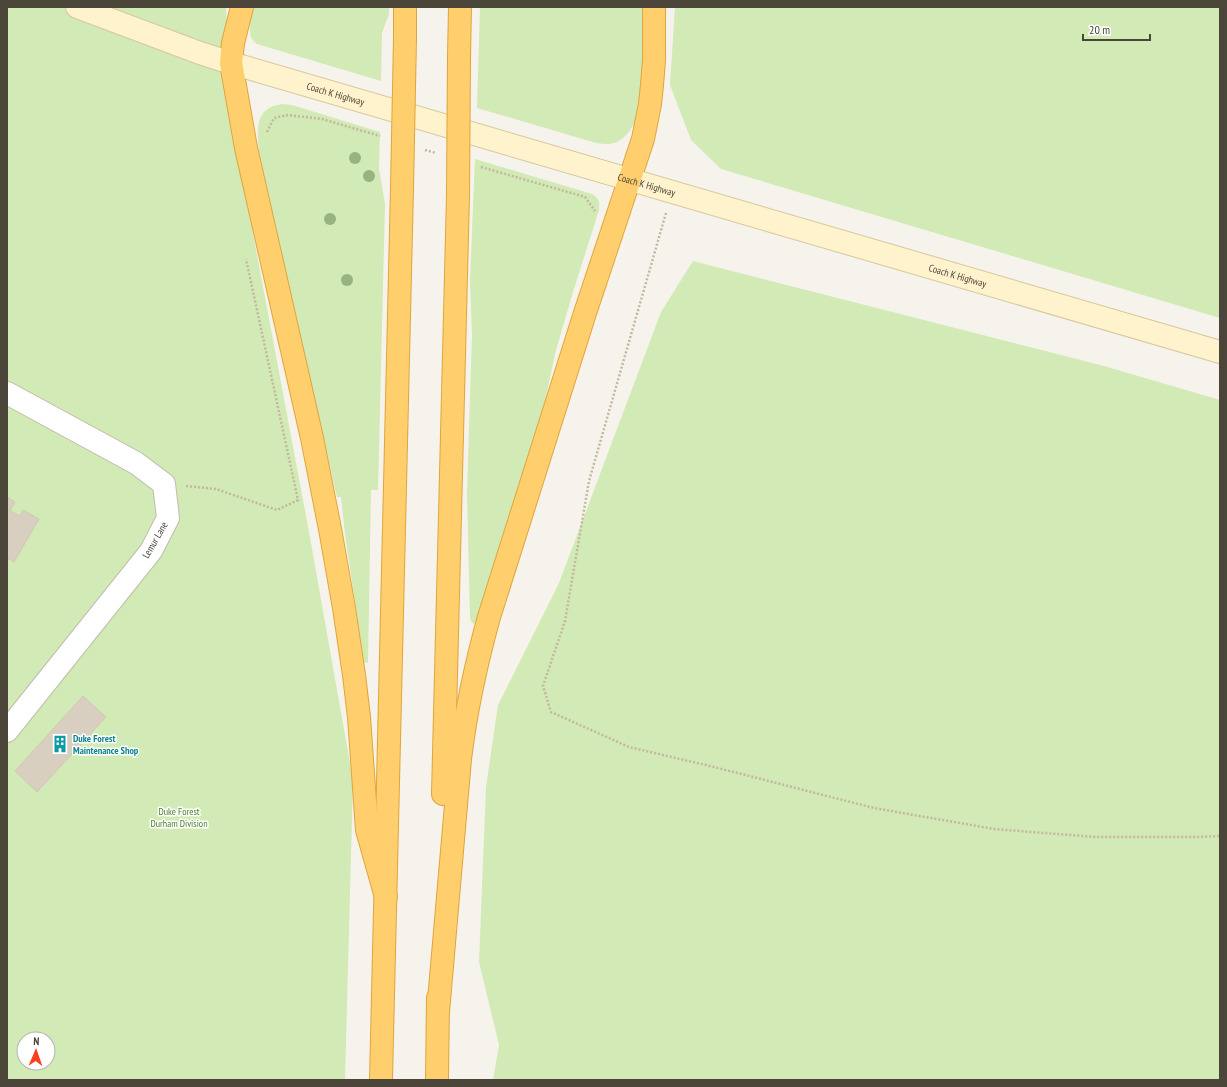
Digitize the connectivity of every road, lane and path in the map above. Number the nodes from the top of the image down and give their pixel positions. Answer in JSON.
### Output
{"nodes":[{"id":1,"x":77,"y":7,"type":"edge"},
{"id":2,"x":242,"y":7,"type":"edge"},
{"id":3,"x":405,"y":7,"type":"edge"},
{"id":4,"x":460,"y":7,"type":"edge"},
{"id":5,"x":654,"y":7,"type":"edge"},
{"id":6,"x":231,"y":63,"type":"junction"},
{"id":7,"x":264,"y":137,"type":"dead end"},
{"id":8,"x":382,"y":137,"type":"dead end"},
{"id":9,"x":420,"y":148,"type":"dead end"},
{"id":10,"x":442,"y":155,"type":"dead end"},
{"id":11,"x":480,"y":166,"type":"dead end"},
{"id":12,"x":630,"y":180,"type":"junction"},
{"id":13,"x":672,"y":191,"type":"junction"},
{"id":14,"x":595,"y":211,"type":"dead end"},
{"id":15,"x":245,"y":253,"type":"dead end"},
{"id":16,"x":1220,"y":352,"type":"edge"},
{"id":17,"x":7,"y":393,"type":"edge"},
{"id":18,"x":164,"y":484,"type":"junction"},
{"id":19,"x":7,"y":732,"type":"edge"},
{"id":20,"x":1220,"y":836,"type":"edge"},
{"id":21,"x":386,"y":897,"type":"junction"},
{"id":22,"x":438,"y":1012,"type":"junction"},
{"id":23,"x":381,"y":1080,"type":"edge"},
{"id":24,"x":437,"y":1080,"type":"edge"}],
"edges":[{"from":1,"to":6,"type":"main road","name":"Coach K Highway"},
{"from":2,"to":6,"type":"highway"},
{"from":3,"to":21,"type":"highway","bridge":true},
{"from":4,"to":22,"type":"highway","bridge":true},
{"from":5,"to":12,"type":"highway"},
{"from":6,"to":12,"type":"main road","name":"Coach K Highway"},
{"from":6,"to":21,"type":"highway"},
{"from":7,"to":8,"type":"path"},
{"from":9,"to":10,"type":"path"},
{"from":11,"to":14,"type":"path"},
{"from":12,"to":13,"type":"main road","name":"Coach K Highway"},
{"from":12,"to":22,"type":"highway"},
{"from":13,"to":16,"type":"main road","name":"Coach K Highway"},
{"from":13,"to":20,"type":"path"},
{"from":15,"to":18,"type":"path"},
{"from":17,"to":18,"type":"street"},
{"from":18,"to":19,"type":"street","name":"Lemur Lane"},
{"from":21,"to":23,"type":"highway"},
{"from":22,"to":24,"type":"highway"}]}
